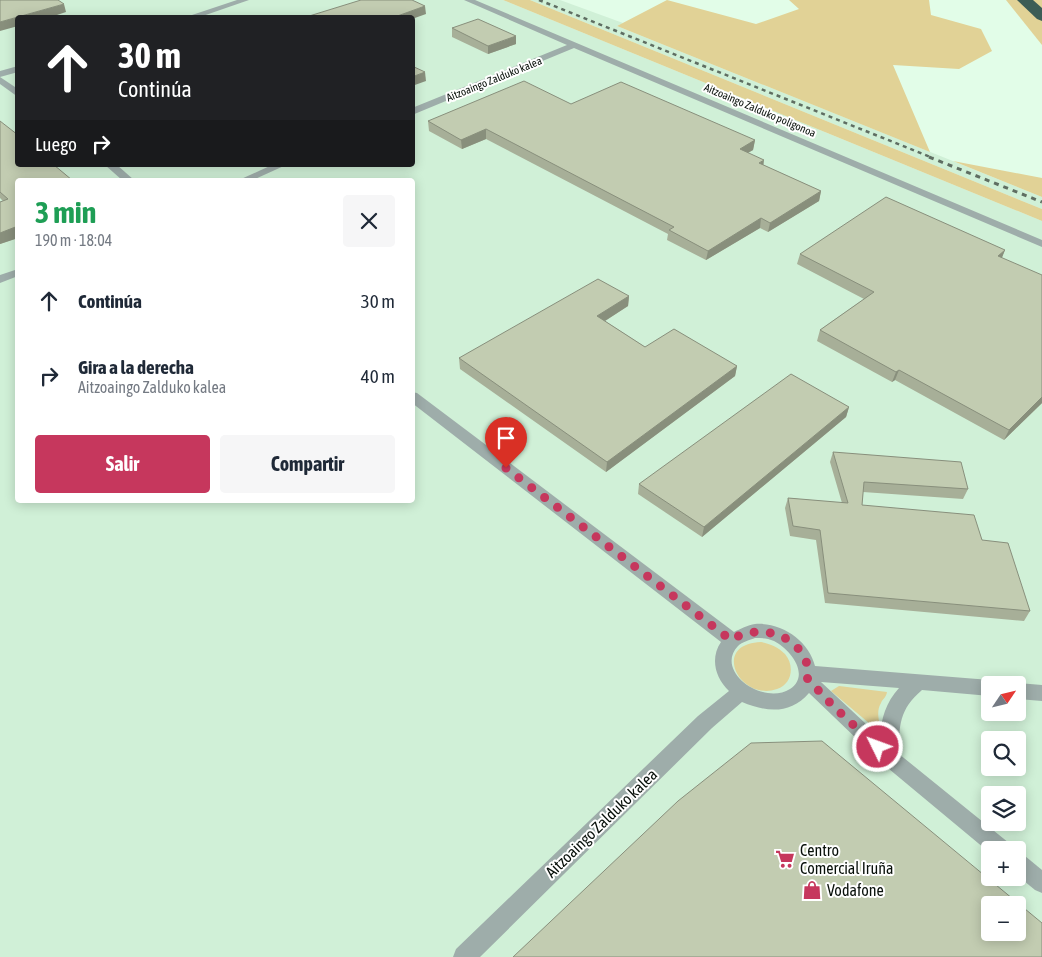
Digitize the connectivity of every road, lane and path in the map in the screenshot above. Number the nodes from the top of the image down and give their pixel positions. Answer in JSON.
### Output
{"nodes":[{"id":1,"x":244,"y":0,"type":"edge"},
{"id":2,"x":468,"y":0,"type":"edge"},
{"id":3,"x":1024,"y":0,"type":"edge"},
{"id":4,"x":196,"y":15,"type":"edge"},
{"id":5,"x":1042,"y":16,"type":"edge"},
{"id":6,"x":575,"y":46,"type":"junction"},
{"id":7,"x":15,"y":70,"type":"edge"},
{"id":8,"x":0,"y":74,"type":"edge"},
{"id":9,"x":0,"y":80,"type":"edge"},
{"id":10,"x":15,"y":92,"type":"edge"},
{"id":11,"x":415,"y":111,"type":"edge"},
{"id":12,"x":113,"y":167,"type":"edge"},
{"id":13,"x":276,"y":167,"type":"edge"},
{"id":14,"x":127,"y":178,"type":"edge"},
{"id":15,"x":249,"y":178,"type":"edge"},
{"id":16,"x":1042,"y":244,"type":"edge"},
{"id":17,"x":15,"y":273,"type":"edge"},
{"id":18,"x":0,"y":279,"type":"edge"},
{"id":19,"x":415,"y":398,"type":"edge"},
{"id":20,"x":731,"y":640,"type":"junction"},
{"id":21,"x":808,"y":676,"type":"junction"},
{"id":22,"x":920,"y":681,"type":"junction"},
{"id":23,"x":981,"y":687,"type":"edge"},
{"id":24,"x":740,"y":692,"type":"junction"},
{"id":25,"x":1026,"y":692,"type":"edge"},
{"id":26,"x":1042,"y":693,"type":"edge"},
{"id":27,"x":890,"y":758,"type":"junction"},
{"id":28,"x":991,"y":841,"type":"edge"},
{"id":29,"x":1026,"y":870,"type":"edge"},
{"id":30,"x":1042,"y":883,"type":"edge"},
{"id":31,"x":464,"y":957,"type":"edge"}],
"edges":[{"from":1,"to":4,"type":"street"},
{"from":2,"to":6,"type":"street","name":"Aitzoaingo Zalduko poligonoa"},
{"from":3,"to":5,"type":"highway"},
{"from":6,"to":11,"type":"street","name":"Aitzoaingo Zalduko kalea"},
{"from":6,"to":16,"type":"street","name":"Aitzoaingo Zalduko poligonoa"},
{"from":7,"to":8,"type":"street"},
{"from":9,"to":10,"type":"street"},
{"from":12,"to":14,"type":"street"},
{"from":13,"to":15,"type":"street"},
{"from":17,"to":18,"type":"street"},
{"from":19,"to":20,"type":"street"},
{"from":20,"to":21,"type":"street"},
{"from":20,"to":24,"type":"street"},
{"from":21,"to":22,"type":"street"},
{"from":21,"to":24,"type":"street"},
{"from":21,"to":27,"type":"street"},
{"from":22,"to":23,"type":"street"},
{"from":22,"to":27,"type":"street"},
{"from":24,"to":31,"type":"street","name":"Aitzoaingo Zalduko kalea"},
{"from":25,"to":26,"type":"street"},
{"from":27,"to":28,"type":"street"},
{"from":29,"to":30,"type":"street"}]}
